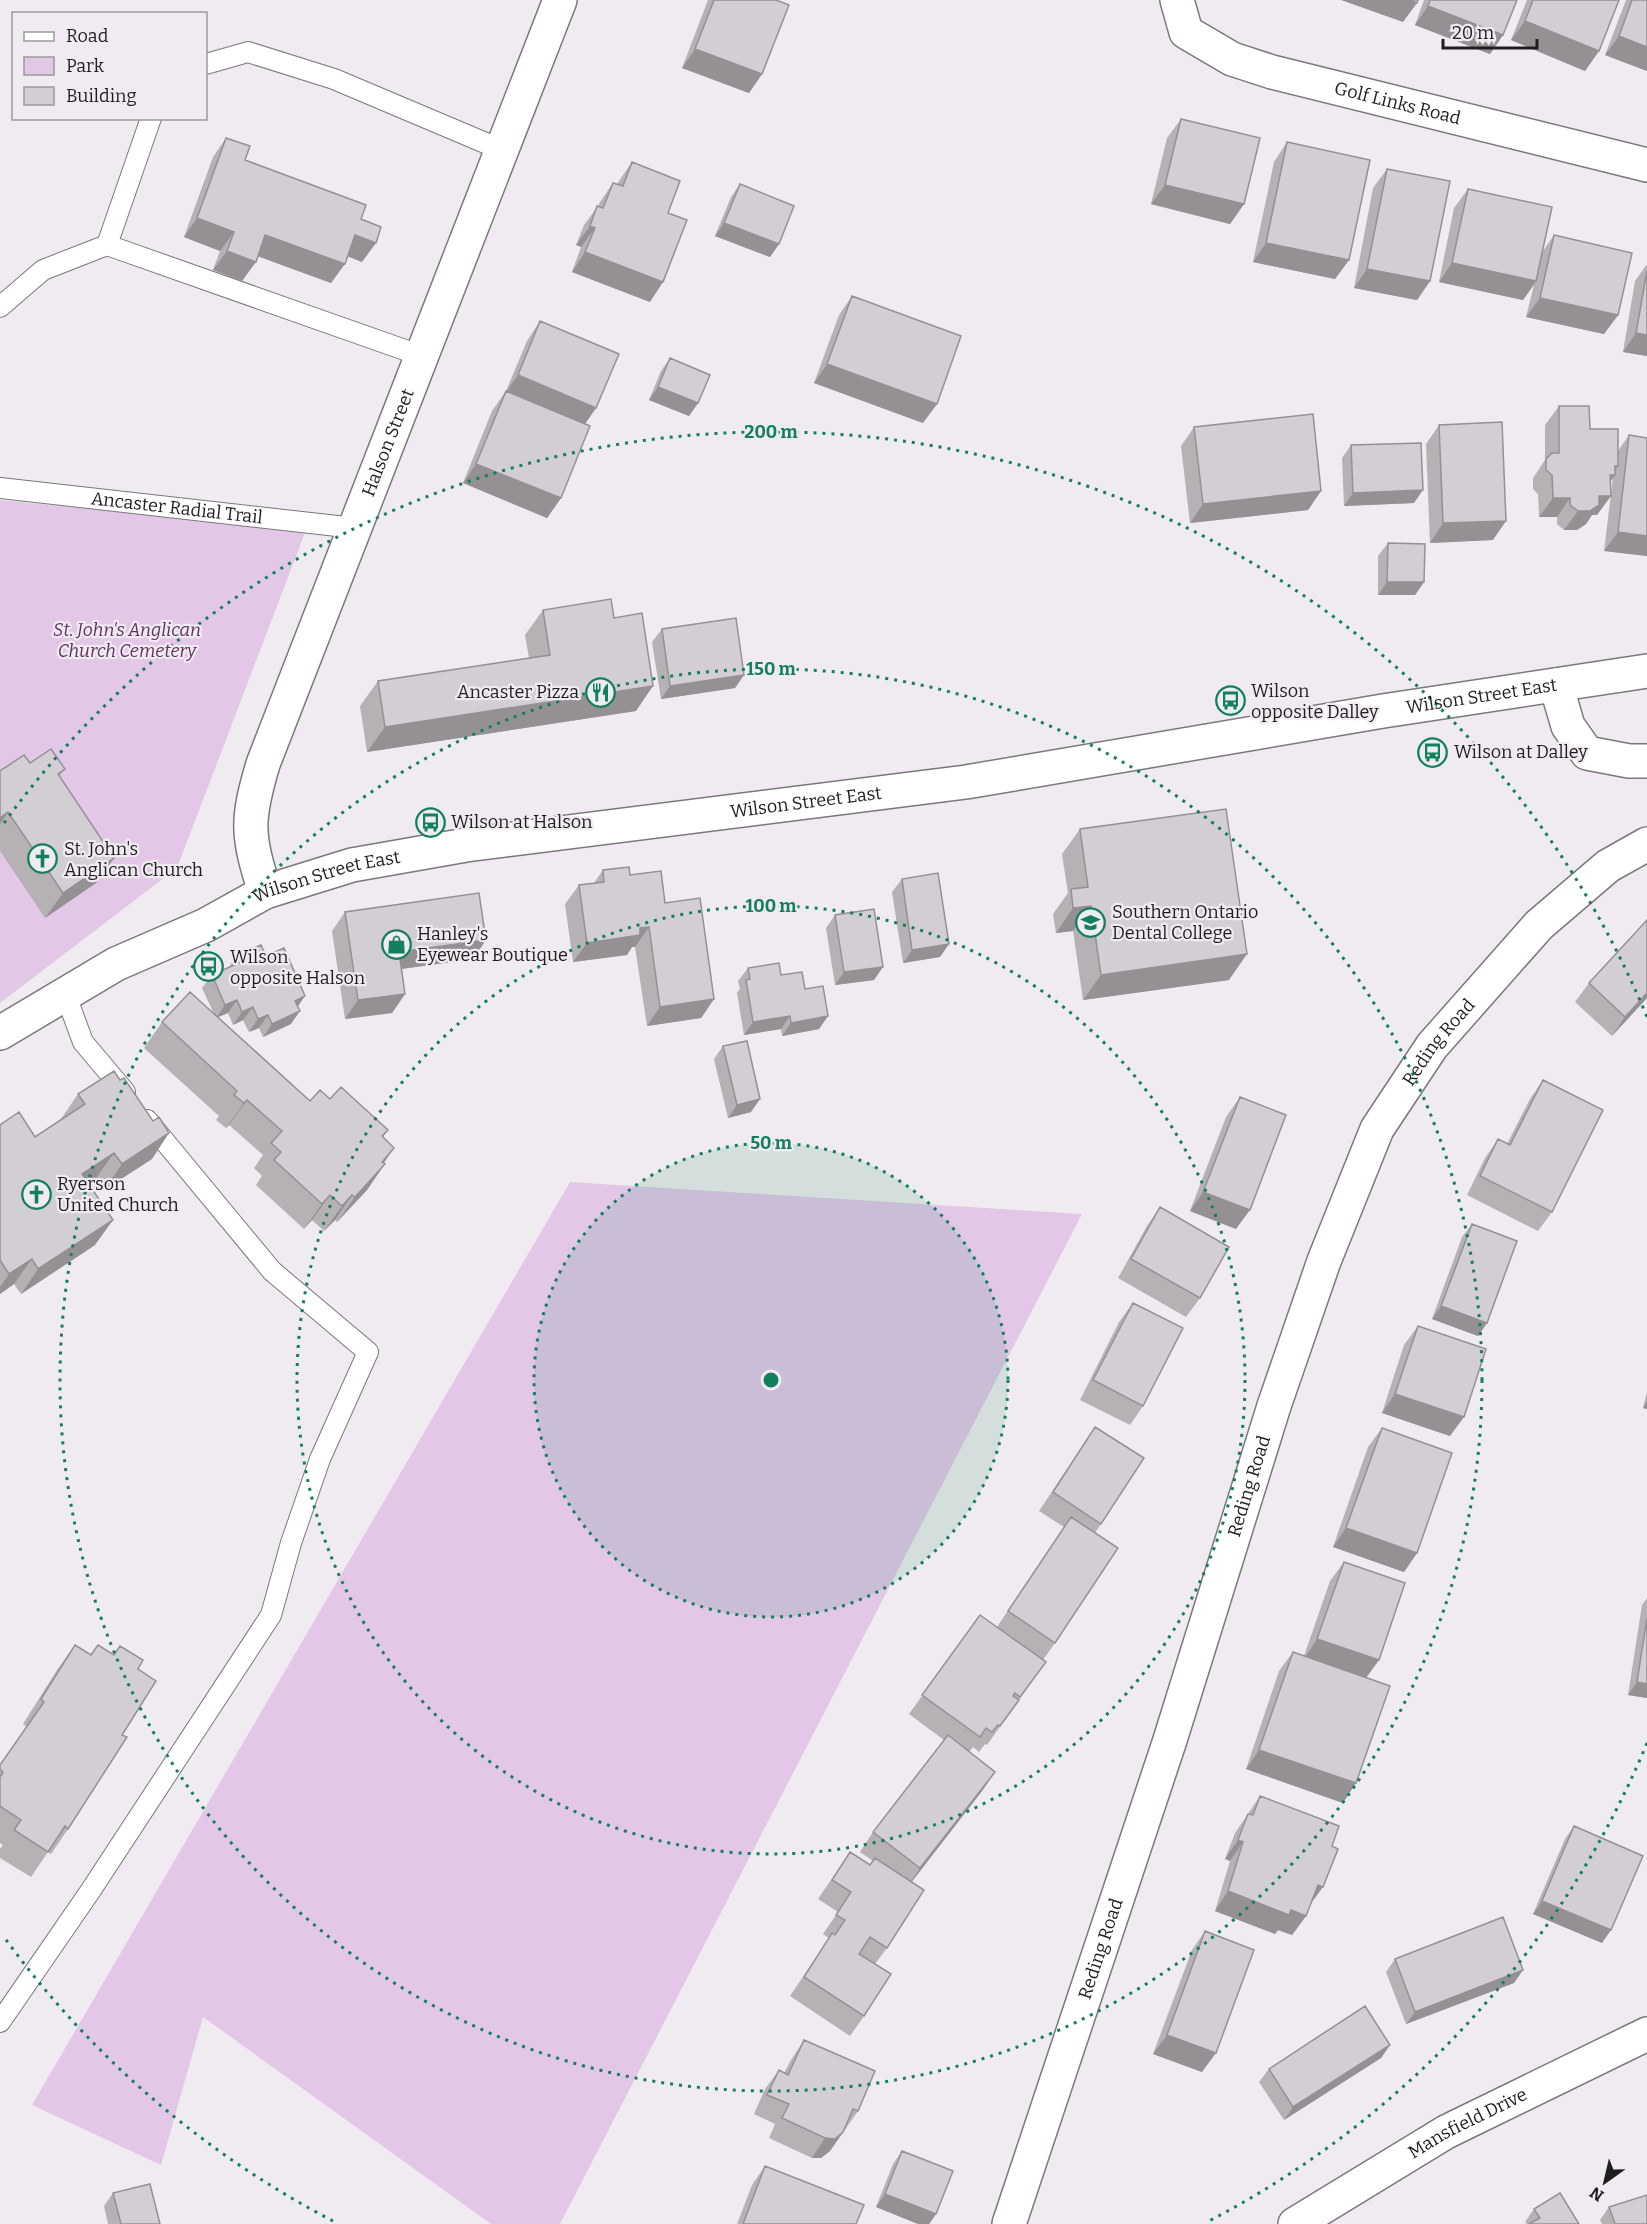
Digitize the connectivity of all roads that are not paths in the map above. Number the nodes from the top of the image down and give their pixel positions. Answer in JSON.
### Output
{"nodes":[{"id":1,"x":560,"y":0,"type":"edge"},
{"id":2,"x":1177,"y":0,"type":"edge"},
{"id":3,"x":207,"y":64,"type":"edge"},
{"id":4,"x":150,"y":120,"type":"edge"},
{"id":5,"x":502,"y":150,"type":"junction"},
{"id":6,"x":1647,"y":165,"type":"edge"},
{"id":7,"x":107,"y":245,"type":"junction"},
{"id":8,"x":0,"y":307,"type":"edge"},
{"id":9,"x":422,"y":356,"type":"junction"},
{"id":10,"x":0,"y":488,"type":"edge"},
{"id":11,"x":355,"y":528,"type":"junction"},
{"id":12,"x":1647,"y":671,"type":"edge"},
{"id":13,"x":1556,"y":685,"type":"junction"},
{"id":14,"x":1647,"y":761,"type":"edge"},
{"id":15,"x":1647,"y":844,"type":"edge"},
{"id":16,"x":265,"y":892,"type":"junction"},
{"id":17,"x":65,"y":993,"type":"junction"},
{"id":18,"x":0,"y":1034,"type":"edge"},
{"id":19,"x":0,"y":2022,"type":"edge"},
{"id":20,"x":1647,"y":2034,"type":"edge"},
{"id":21,"x":1009,"y":2224,"type":"edge"},
{"id":22,"x":1295,"y":2224,"type":"edge"}],
"edges":[{"from":1,"to":5,"type":"main road","name":"Halson Street"},
{"from":2,"to":6,"type":"main road","name":"Golf Links Road"},
{"from":3,"to":5,"type":"lane"},
{"from":4,"to":7,"type":"lane"},
{"from":5,"to":9,"type":"main road","name":"Halson Street"},
{"from":7,"to":8,"type":"lane"},
{"from":7,"to":9,"type":"lane"},
{"from":9,"to":11,"type":"main road","name":"Halson Street"},
{"from":10,"to":11,"type":"lane","name":"Ancaster Radial Trail"},
{"from":11,"to":16,"type":"main road","name":"Halson Street"},
{"from":12,"to":13,"type":"main road","name":"Wilson Street East"},
{"from":13,"to":14,"type":"main road"},
{"from":13,"to":16,"type":"main road","name":"Wilson Street East"},
{"from":15,"to":21,"type":"main road","name":"Reding Road"},
{"from":16,"to":17,"type":"main road","name":"Wilson Street East"},
{"from":17,"to":18,"type":"main road","name":"Wilson Street East"},
{"from":17,"to":19,"type":"lane"},
{"from":20,"to":22,"type":"main road","name":"Mansfield Drive"}]}
